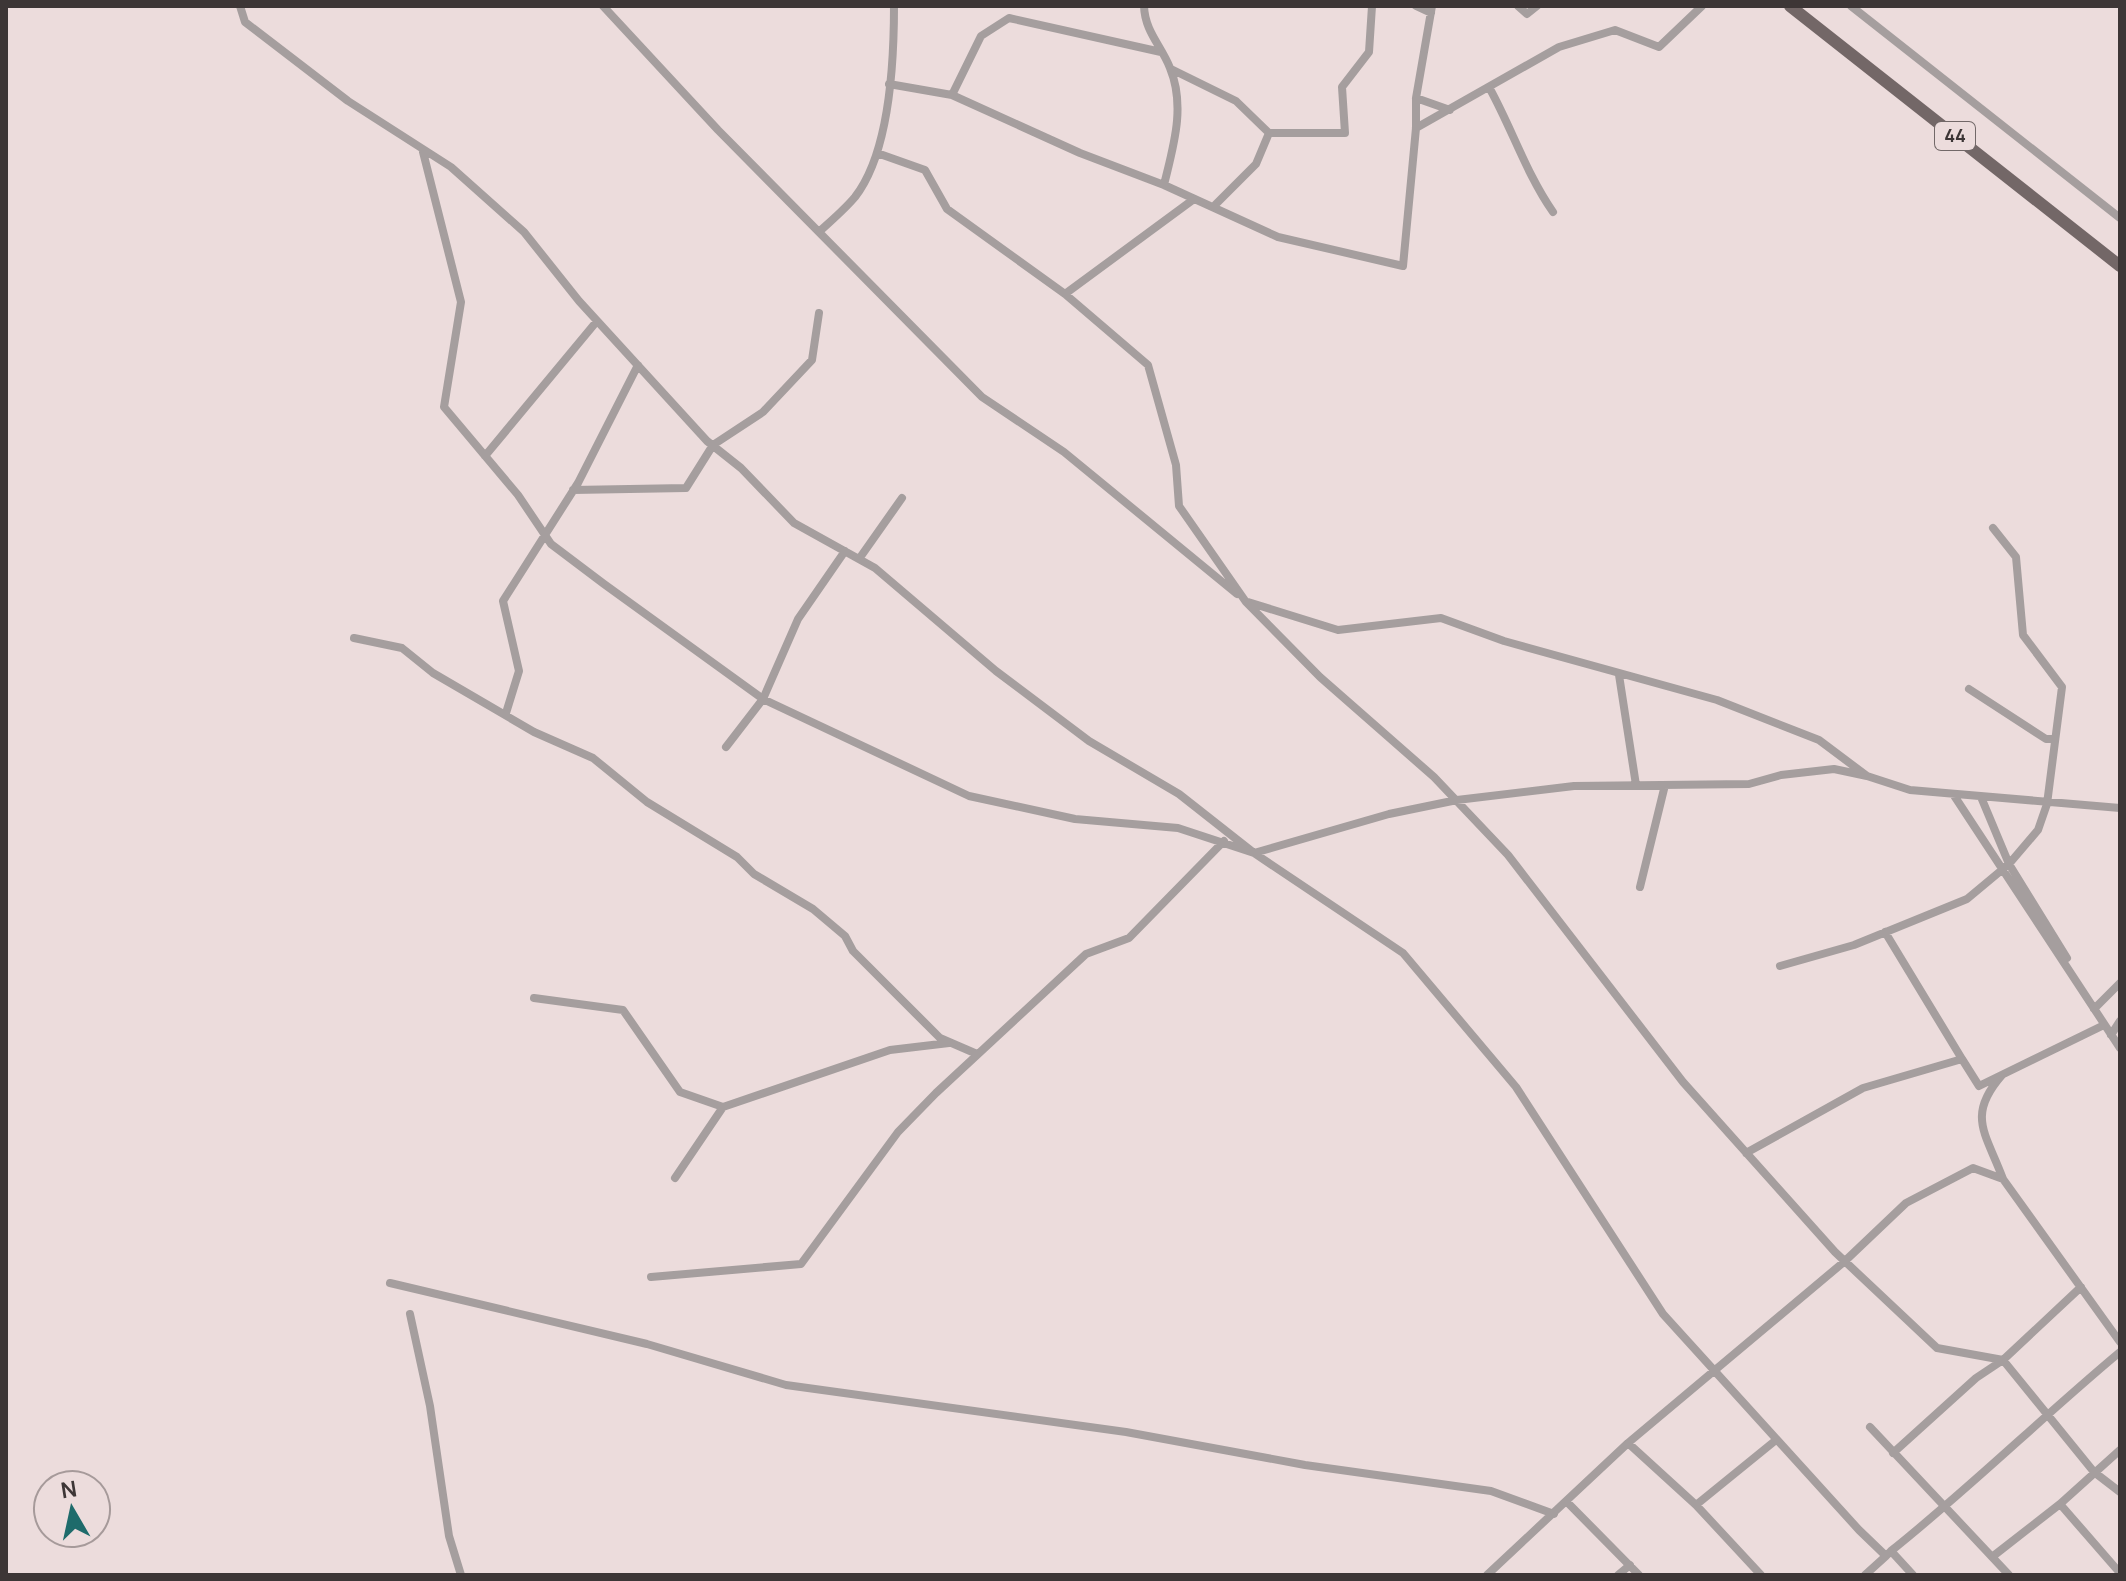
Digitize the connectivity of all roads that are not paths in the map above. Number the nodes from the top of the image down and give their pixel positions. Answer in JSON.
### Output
{"nodes":[{"id":1,"x":240,"y":6,"type":"edge"},
{"id":2,"x":603,"y":6,"type":"edge"},
{"id":3,"x":894,"y":6,"type":"edge"},
{"id":4,"x":1144,"y":6,"type":"edge"},
{"id":5,"x":1372,"y":6,"type":"edge"},
{"id":6,"x":1416,"y":6,"type":"edge"},
{"id":7,"x":1518,"y":6,"type":"edge"},
{"id":8,"x":1537,"y":6,"type":"edge"},
{"id":9,"x":1702,"y":6,"type":"edge"},
{"id":10,"x":1790,"y":6,"type":"edge"},
{"id":11,"x":1851,"y":6,"type":"edge"},
{"id":12,"x":1431,"y":9,"type":"edge"},
{"id":13,"x":1161,"y":52,"type":"junction"},
{"id":14,"x":1171,"y":69,"type":"junction"},
{"id":15,"x":889,"y":84,"type":"junction"},
{"id":16,"x":1490,"y":89,"type":"junction"},
{"id":17,"x":952,"y":95,"type":"junction"},
{"id":18,"x":1416,"y":98,"type":"junction"},
{"id":19,"x":1450,"y":110,"type":"junction"},
{"id":20,"x":1416,"y":128,"type":"junction"},
{"id":21,"x":1269,"y":133,"type":"junction"},
{"id":22,"x":423,"y":152,"type":"junction"},
{"id":23,"x":877,"y":153,"type":"junction"},
{"id":24,"x":1164,"y":185,"type":"junction"},
{"id":25,"x":1194,"y":199,"type":"junction"},
{"id":26,"x":1213,"y":207,"type":"junction"},
{"id":27,"x":1553,"y":212,"type":"dead end"},
{"id":28,"x":2120,"y":218,"type":"edge"},
{"id":29,"x":820,"y":231,"type":"junction"},
{"id":30,"x":2120,"y":266,"type":"edge"},
{"id":31,"x":1065,"y":294,"type":"junction"},
{"id":32,"x":819,"y":313,"type":"dead end"},
{"id":33,"x":597,"y":321,"type":"junction"},
{"id":34,"x":638,"y":365,"type":"junction"},
{"id":35,"x":713,"y":445,"type":"junction"},
{"id":36,"x":485,"y":456,"type":"junction"},
{"id":37,"x":573,"y":490,"type":"junction"},
{"id":38,"x":902,"y":498,"type":"dead end"},
{"id":39,"x":1993,"y":528,"type":"dead end"},
{"id":40,"x":546,"y":537,"type":"junction"},
{"id":41,"x":845,"y":551,"type":"junction"},
{"id":42,"x":859,"y":559,"type":"junction"},
{"id":43,"x":1246,"y":602,"type":"junction"},
{"id":44,"x":354,"y":638,"type":"dead end"},
{"id":45,"x":1619,"y":675,"type":"junction"},
{"id":46,"x":1969,"y":689,"type":"dead end"},
{"id":47,"x":763,"y":699,"type":"junction"},
{"id":48,"x":506,"y":713,"type":"junction"},
{"id":49,"x":2054,"y":739,"type":"junction"},
{"id":50,"x":726,"y":747,"type":"dead end"},
{"id":51,"x":1867,"y":776,"type":"junction"},
{"id":52,"x":1636,"y":785,"type":"junction"},
{"id":53,"x":1665,"y":785,"type":"junction"},
{"id":54,"x":1953,"y":794,"type":"junction"},
{"id":55,"x":1981,"y":797,"type":"junction"},
{"id":56,"x":1457,"y":800,"type":"junction"},
{"id":57,"x":2047,"y":804,"type":"junction"},
{"id":58,"x":2120,"y":808,"type":"edge"},
{"id":59,"x":1230,"y":834,"type":"junction"},
{"id":60,"x":1222,"y":843,"type":"junction"},
{"id":61,"x":1254,"y":853,"type":"junction"},
{"id":62,"x":2005,"y":867,"type":"junction"},
{"id":63,"x":1640,"y":887,"type":"dead end"},
{"id":64,"x":1885,"y":932,"type":"junction"},
{"id":65,"x":1780,"y":966,"type":"dead end"},
{"id":66,"x":2120,"y":983,"type":"edge"},
{"id":67,"x":534,"y":998,"type":"dead end"},
{"id":68,"x":2094,"y":1009,"type":"junction"},
{"id":69,"x":2120,"y":1021,"type":"edge"},
{"id":70,"x":2104,"y":1025,"type":"junction"},
{"id":71,"x":2111,"y":1035,"type":"junction"},
{"id":72,"x":950,"y":1043,"type":"junction"},
{"id":73,"x":2120,"y":1048,"type":"edge"},
{"id":74,"x":977,"y":1054,"type":"junction"},
{"id":75,"x":1962,"y":1059,"type":"junction"},
{"id":76,"x":2002,"y":1075,"type":"junction"},
{"id":77,"x":723,"y":1107,"type":"junction"},
{"id":78,"x":1746,"y":1153,"type":"junction"},
{"id":79,"x":675,"y":1178,"type":"dead end"},
{"id":80,"x":2003,"y":1179,"type":"junction"},
{"id":81,"x":1845,"y":1261,"type":"junction"},
{"id":82,"x":651,"y":1277,"type":"dead end"},
{"id":83,"x":390,"y":1283,"type":"dead end"},
{"id":84,"x":2081,"y":1287,"type":"junction"},
{"id":85,"x":410,"y":1314,"type":"dead end"},
{"id":86,"x":2120,"y":1342,"type":"edge"},
{"id":87,"x":2120,"y":1352,"type":"edge"},
{"id":88,"x":2003,"y":1360,"type":"junction"},
{"id":89,"x":1715,"y":1372,"type":"junction"},
{"id":90,"x":2048,"y":1412,"type":"junction"},
{"id":91,"x":1870,"y":1427,"type":"dead end"},
{"id":92,"x":1776,"y":1440,"type":"junction"},
{"id":93,"x":1628,"y":1443,"type":"junction"},
{"id":94,"x":2120,"y":1450,"type":"edge"},
{"id":95,"x":1893,"y":1453,"type":"junction"},
{"id":96,"x":2094,"y":1472,"type":"junction"},
{"id":97,"x":2120,"y":1492,"type":"edge"},
{"id":98,"x":1567,"y":1502,"type":"junction"},
{"id":99,"x":2060,"y":1504,"type":"junction"},
{"id":100,"x":1696,"y":1505,"type":"junction"},
{"id":101,"x":1945,"y":1508,"type":"junction"},
{"id":102,"x":1554,"y":1514,"type":"junction"},
{"id":103,"x":1889,"y":1554,"type":"junction"},
{"id":104,"x":1992,"y":1557,"type":"junction"},
{"id":105,"x":1630,"y":1565,"type":"junction"},
{"id":106,"x":2120,"y":1573,"type":"edge"},
{"id":107,"x":461,"y":1575,"type":"edge"},
{"id":108,"x":1487,"y":1575,"type":"edge"},
{"id":109,"x":1618,"y":1575,"type":"edge"},
{"id":110,"x":1639,"y":1575,"type":"edge"},
{"id":111,"x":1760,"y":1575,"type":"edge"},
{"id":112,"x":1865,"y":1575,"type":"edge"},
{"id":113,"x":1913,"y":1575,"type":"edge"},
{"id":114,"x":2009,"y":1575,"type":"edge"}],
"edges":[{"from":1,"to":22,"type":"street"},
{"from":2,"to":29,"type":"street"},
{"from":3,"to":15,"type":"street"},
{"from":4,"to":13,"type":"street"},
{"from":5,"to":21,"type":"street"},
{"from":6,"to":12,"type":"street"},
{"from":7,"to":8,"type":"street"},
{"from":9,"to":16,"type":"street"},
{"from":10,"to":30,"type":"main road","number":"44"},
{"from":11,"to":28,"type":"street","number":"44"},
{"from":12,"to":18,"type":"street"},
{"from":13,"to":14,"type":"street"},
{"from":13,"to":17,"type":"street"},
{"from":14,"to":21,"type":"street"},
{"from":14,"to":24,"type":"street"},
{"from":15,"to":17,"type":"street"},
{"from":15,"to":23,"type":"street"},
{"from":16,"to":19,"type":"street"},
{"from":16,"to":27,"type":"street"},
{"from":17,"to":24,"type":"street"},
{"from":18,"to":19,"type":"street"},
{"from":18,"to":20,"type":"street"},
{"from":19,"to":20,"type":"street"},
{"from":20,"to":26,"type":"street"},
{"from":21,"to":26,"type":"street"},
{"from":22,"to":33,"type":"street"},
{"from":22,"to":36,"type":"street"},
{"from":23,"to":29,"type":"street"},
{"from":23,"to":31,"type":"street"},
{"from":24,"to":25,"type":"street"},
{"from":25,"to":26,"type":"street"},
{"from":25,"to":31,"type":"street"},
{"from":29,"to":43,"type":"street"},
{"from":31,"to":43,"type":"street"},
{"from":32,"to":35,"type":"street"},
{"from":33,"to":34,"type":"street"},
{"from":33,"to":36,"type":"street"},
{"from":34,"to":35,"type":"street"},
{"from":34,"to":37,"type":"street"},
{"from":35,"to":37,"type":"street"},
{"from":35,"to":41,"type":"street"},
{"from":36,"to":40,"type":"street"},
{"from":37,"to":40,"type":"street"},
{"from":38,"to":42,"type":"street"},
{"from":39,"to":49,"type":"street"},
{"from":40,"to":47,"type":"street"},
{"from":40,"to":48,"type":"street"},
{"from":41,"to":42,"type":"street"},
{"from":41,"to":47,"type":"street"},
{"from":42,"to":59,"type":"street"},
{"from":43,"to":45,"type":"street"},
{"from":43,"to":56,"type":"street"},
{"from":44,"to":48,"type":"street"},
{"from":45,"to":51,"type":"street"},
{"from":45,"to":52,"type":"street"},
{"from":46,"to":49,"type":"street"},
{"from":47,"to":50,"type":"street"},
{"from":47,"to":60,"type":"street"},
{"from":48,"to":72,"type":"street"},
{"from":49,"to":57,"type":"street"},
{"from":51,"to":53,"type":"street"},
{"from":51,"to":54,"type":"street"},
{"from":52,"to":53,"type":"street"},
{"from":52,"to":56,"type":"street"},
{"from":53,"to":63,"type":"street"},
{"from":54,"to":55,"type":"street"},
{"from":54,"to":62,"type":"street"},
{"from":55,"to":57,"type":"street"},
{"from":55,"to":62,"type":"street"},
{"from":56,"to":61,"type":"street"},
{"from":56,"to":78,"type":"street"},
{"from":57,"to":58,"type":"street"},
{"from":57,"to":62,"type":"street"},
{"from":59,"to":60,"type":"street"},
{"from":59,"to":61,"type":"street"},
{"from":60,"to":61,"type":"street"},
{"from":60,"to":74,"type":"street"},
{"from":61,"to":89,"type":"street"},
{"from":62,"to":64,"type":"street"},
{"from":62,"to":68,"type":"street"},
{"from":64,"to":65,"type":"street"},
{"from":64,"to":75,"type":"street"},
{"from":66,"to":68,"type":"street"},
{"from":67,"to":77,"type":"street"},
{"from":68,"to":70,"type":"street"},
{"from":69,"to":71,"type":"street"},
{"from":70,"to":71,"type":"street"},
{"from":70,"to":76,"type":"street"},
{"from":71,"to":73,"type":"street"},
{"from":72,"to":74,"type":"street"},
{"from":72,"to":77,"type":"street"},
{"from":74,"to":82,"type":"street"},
{"from":75,"to":76,"type":"street"},
{"from":75,"to":78,"type":"street"},
{"from":76,"to":80,"type":"street"},
{"from":77,"to":79,"type":"street"},
{"from":78,"to":81,"type":"street"},
{"from":80,"to":81,"type":"street"},
{"from":80,"to":84,"type":"street"},
{"from":81,"to":88,"type":"street"},
{"from":81,"to":89,"type":"street"},
{"from":83,"to":102,"type":"street"},
{"from":84,"to":86,"type":"street"},
{"from":84,"to":88,"type":"street"},
{"from":85,"to":107,"type":"street"},
{"from":87,"to":90,"type":"street"},
{"from":88,"to":90,"type":"street"},
{"from":88,"to":95,"type":"street"},
{"from":89,"to":92,"type":"street"},
{"from":89,"to":93,"type":"street"},
{"from":90,"to":96,"type":"street"},
{"from":90,"to":101,"type":"street"},
{"from":91,"to":95,"type":"street"},
{"from":92,"to":100,"type":"street"},
{"from":92,"to":103,"type":"street"},
{"from":93,"to":98,"type":"street"},
{"from":93,"to":100,"type":"street"},
{"from":94,"to":96,"type":"street"},
{"from":95,"to":101,"type":"street"},
{"from":96,"to":97,"type":"street"},
{"from":96,"to":99,"type":"street"},
{"from":98,"to":102,"type":"street"},
{"from":98,"to":105,"type":"street"},
{"from":99,"to":104,"type":"street"},
{"from":99,"to":106,"type":"street"},
{"from":100,"to":111,"type":"street"},
{"from":101,"to":103,"type":"street"},
{"from":101,"to":104,"type":"street"},
{"from":102,"to":108,"type":"street"},
{"from":103,"to":112,"type":"street"},
{"from":103,"to":113,"type":"street"},
{"from":104,"to":114,"type":"street"},
{"from":105,"to":109,"type":"street"},
{"from":105,"to":110,"type":"street"}]}
